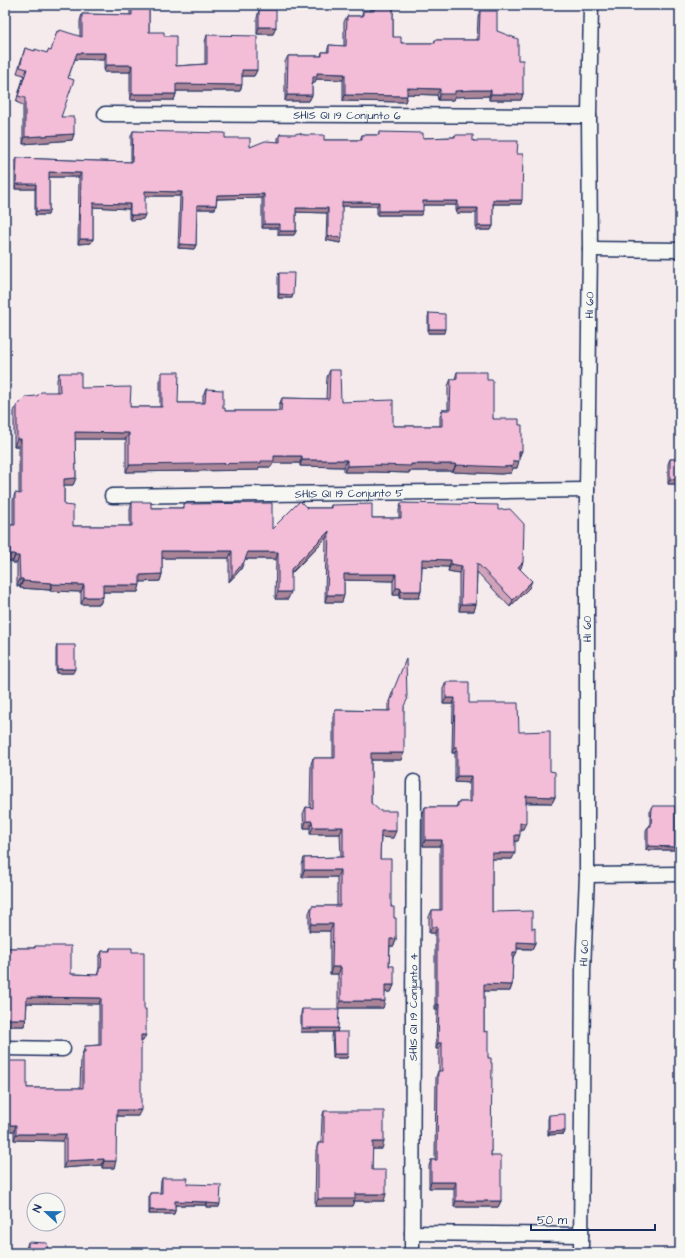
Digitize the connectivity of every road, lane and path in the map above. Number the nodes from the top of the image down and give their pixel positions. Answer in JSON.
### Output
{"nodes":[{"id":1,"x":591,"y":5,"type":"edge"},
{"id":2,"x":105,"y":114,"type":"dead end"},
{"id":3,"x":589,"y":116,"type":"junction"},
{"id":4,"x":590,"y":249,"type":"junction"},
{"id":5,"x":680,"y":250,"type":"edge"},
{"id":6,"x":587,"y":490,"type":"junction"},
{"id":7,"x":112,"y":496,"type":"dead end"},
{"id":8,"x":414,"y":782,"type":"dead end"},
{"id":9,"x":680,"y":874,"type":"edge"},
{"id":10,"x":587,"y":875,"type":"junction"},
{"id":11,"x":5,"y":1048,"type":"edge"},
{"id":12,"x":63,"y":1048,"type":"dead end"},
{"id":13,"x":412,"y":1233,"type":"junction"},
{"id":14,"x":581,"y":1235,"type":"junction"},
{"id":15,"x":412,"y":1253,"type":"edge"},
{"id":16,"x":581,"y":1253,"type":"edge"}],
"edges":[{"from":1,"to":3,"type":"street","name":"HI 60"},
{"from":2,"to":3,"type":"street","name":"SHIS QI 19 Conjunto 6"},
{"from":3,"to":4,"type":"street","name":"HI 60"},
{"from":4,"to":5,"type":"street"},
{"from":4,"to":6,"type":"street","name":"HI 60"},
{"from":6,"to":7,"type":"street","name":"SHIS QI 19 Conjunto 5"},
{"from":6,"to":10,"type":"street","name":"HI 60"},
{"from":8,"to":13,"type":"street","name":"SHIS QI 19 Conjunto 4"},
{"from":9,"to":10,"type":"street"},
{"from":10,"to":14,"type":"street","name":"HI 60"},
{"from":11,"to":12,"type":"street"},
{"from":13,"to":14,"type":"street"},
{"from":13,"to":15,"type":"street","name":"SHIS QI 19 Conjunto 4"},
{"from":14,"to":16,"type":"street","name":"HI 60"}]}
